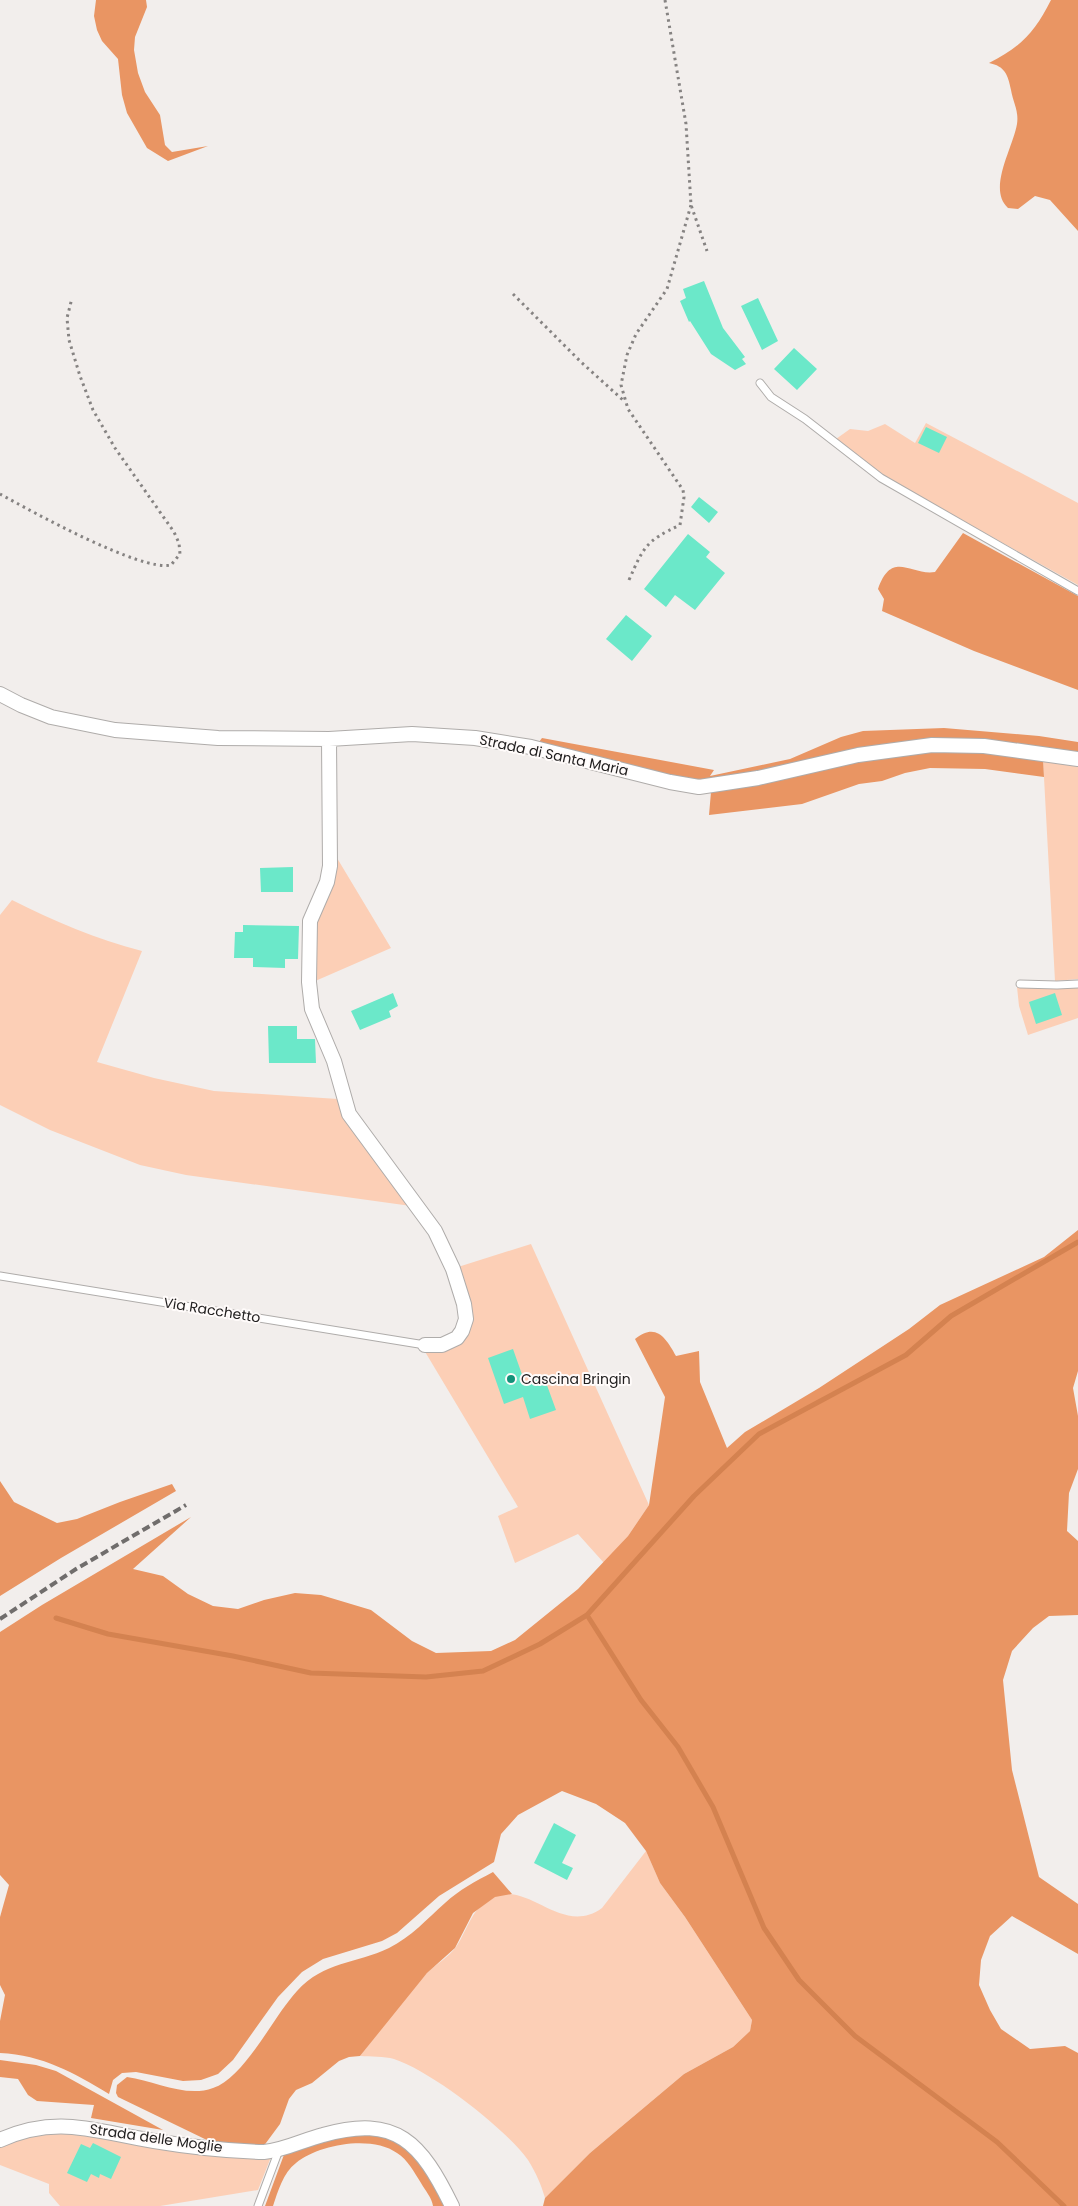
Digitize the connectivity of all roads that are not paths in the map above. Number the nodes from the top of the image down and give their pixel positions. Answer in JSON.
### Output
{"nodes":[{"id":1,"x":760,"y":383,"type":"dead end"},
{"id":2,"x":1078,"y":591,"type":"edge"},
{"id":3,"x":0,"y":694,"type":"edge"},
{"id":4,"x":329,"y":739,"type":"junction"},
{"id":5,"x":1078,"y":759,"type":"edge"},
{"id":6,"x":1020,"y":984,"type":"dead end"},
{"id":7,"x":1078,"y":984,"type":"edge"},
{"id":8,"x":0,"y":1276,"type":"edge"},
{"id":9,"x":425,"y":1345,"type":"joint"},
{"id":10,"x":0,"y":2140,"type":"edge"},
{"id":11,"x":280,"y":2150,"type":"junction"},
{"id":12,"x":258,"y":2206,"type":"edge"},
{"id":13,"x":452,"y":2206,"type":"edge"}],
"edges":[{"from":1,"to":2,"type":"lane"},
{"from":3,"to":4,"type":"street","name":"Strada di Santa Maria"},
{"from":4,"to":5,"type":"street","name":"Strada di Santa Maria"},
{"from":4,"to":9,"type":"street"},
{"from":6,"to":7,"type":"lane"},
{"from":8,"to":9,"type":"lane","name":"Via Racchetto"},
{"from":10,"to":11,"type":"street","name":"Strada delle Moglie"},
{"from":11,"to":12,"type":"lane"},
{"from":11,"to":13,"type":"street","name":"Strada delle Moglie"}]}
